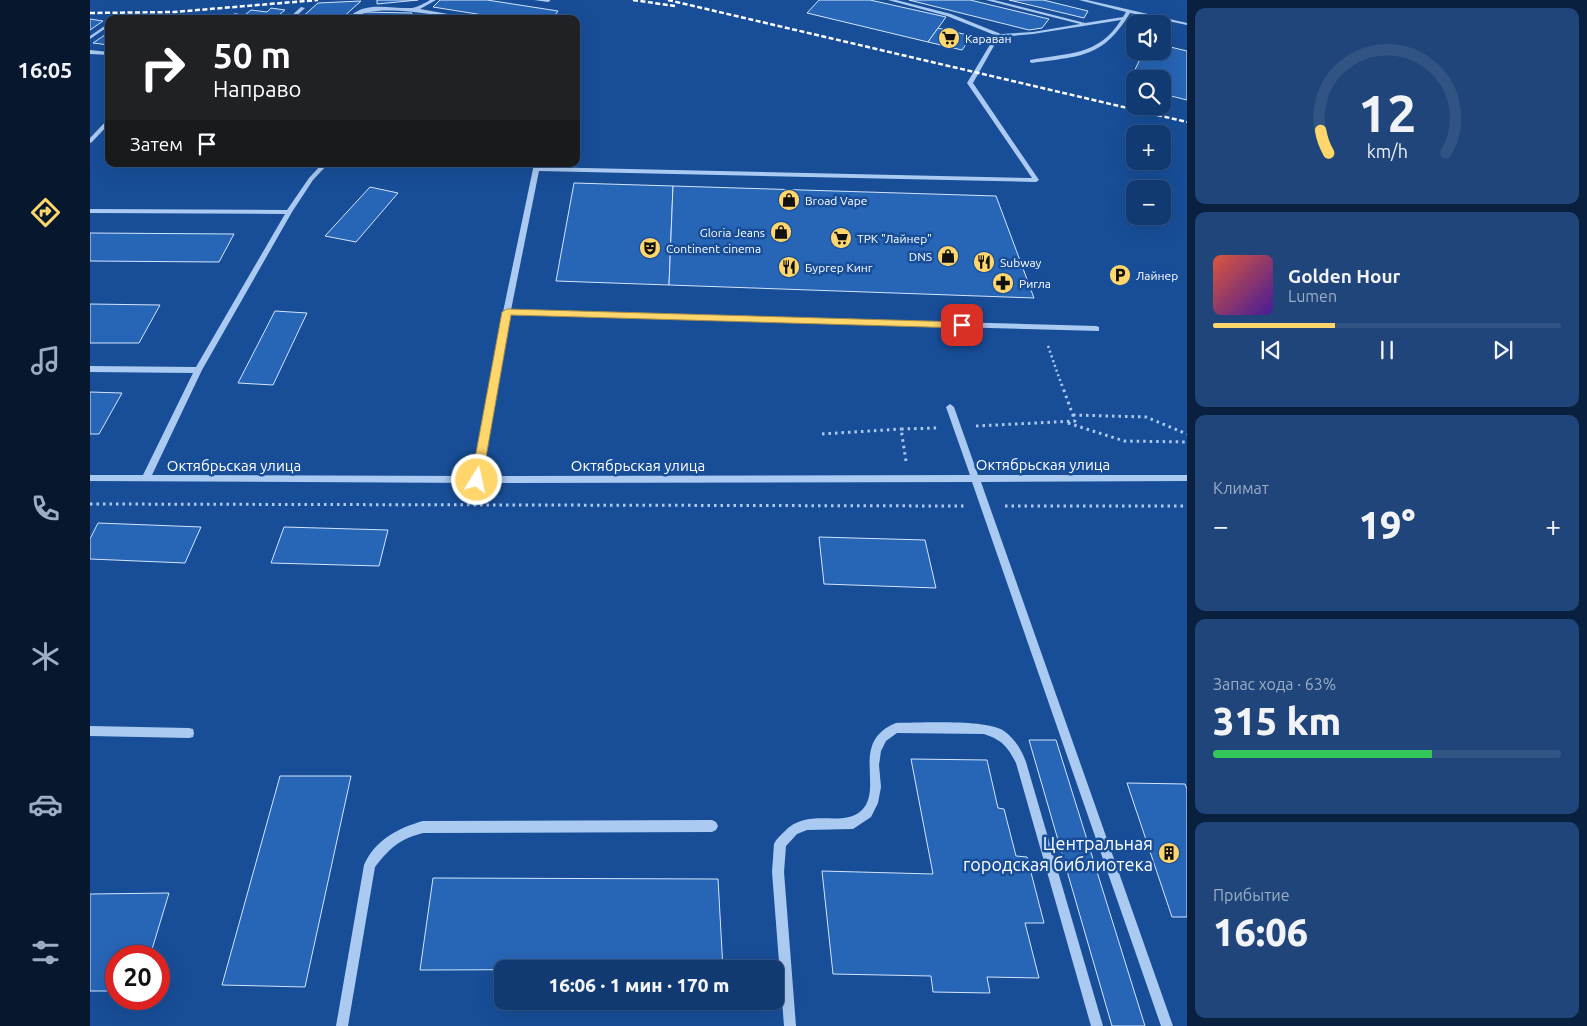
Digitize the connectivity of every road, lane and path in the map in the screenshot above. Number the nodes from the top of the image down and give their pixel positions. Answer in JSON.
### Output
{"nodes":[{"id":1,"x":434,"y":0,"type":"edge"},
{"id":2,"x":536,"y":0,"type":"edge"},
{"id":3,"x":890,"y":0,"type":"edge"},
{"id":4,"x":988,"y":0,"type":"edge"},
{"id":5,"x":1082,"y":0,"type":"edge"},
{"id":6,"x":548,"y":1,"type":"dead end"},
{"id":7,"x":1121,"y":3,"type":"dead end"},
{"id":8,"x":303,"y":8,"type":"dead end"},
{"id":9,"x":415,"y":9,"type":"junction"},
{"id":10,"x":1119,"y":9,"type":"junction"},
{"id":11,"x":427,"y":11,"type":"junction"},
{"id":12,"x":1129,"y":11,"type":"junction"},
{"id":13,"x":295,"y":15,"type":"edge"},
{"id":14,"x":354,"y":15,"type":"edge"},
{"id":15,"x":424,"y":15,"type":"edge"},
{"id":16,"x":450,"y":15,"type":"edge"},
{"id":17,"x":1125,"y":18,"type":"junction"},
{"id":18,"x":1187,"y":24,"type":"edge"},
{"id":19,"x":1089,"y":25,"type":"junction"},
{"id":20,"x":105,"y":27,"type":"edge"},
{"id":21,"x":1000,"y":36,"type":"junction"},
{"id":22,"x":90,"y":38,"type":"edge"},
{"id":23,"x":90,"y":52,"type":"edge"},
{"id":24,"x":105,"y":54,"type":"edge"},
{"id":25,"x":1032,"y":61,"type":"dead end"},
{"id":26,"x":105,"y":124,"type":"edge"},
{"id":27,"x":90,"y":141,"type":"edge"},
{"id":28,"x":322,"y":167,"type":"edge"},
{"id":29,"x":536,"y":167,"type":"edge"},
{"id":30,"x":572,"y":167,"type":"edge"},
{"id":31,"x":90,"y":211,"type":"edge"},
{"id":32,"x":289,"y":212,"type":"junction"},
{"id":33,"x":507,"y":312,"type":"junction"},
{"id":34,"x":1041,"y":327,"type":"junction"},
{"id":35,"x":1096,"y":329,"type":"dead end"},
{"id":36,"x":90,"y":369,"type":"edge"},
{"id":37,"x":198,"y":370,"type":"junction"},
{"id":38,"x":950,"y":407,"type":"dead end"},
{"id":39,"x":1073,"y":415,"type":"junction"},
{"id":40,"x":1065,"y":422,"type":"junction"},
{"id":41,"x":957,"y":427,"type":"junction"},
{"id":42,"x":901,"y":429,"type":"junction"},
{"id":43,"x":822,"y":434,"type":"dead end"},
{"id":44,"x":1187,"y":434,"type":"edge"},
{"id":45,"x":1187,"y":442,"type":"edge"},
{"id":46,"x":90,"y":478,"type":"edge"},
{"id":47,"x":146,"y":478,"type":"junction"},
{"id":48,"x":909,"y":478,"type":"junction"},
{"id":49,"x":974,"y":478,"type":"junction"},
{"id":50,"x":1187,"y":478,"type":"edge"},
{"id":51,"x":477,"y":480,"type":"junction"},
{"id":52,"x":90,"y":504,"type":"edge"},
{"id":53,"x":914,"y":506,"type":"junction"},
{"id":54,"x":984,"y":506,"type":"junction"},
{"id":55,"x":1187,"y":506,"type":"edge"},
{"id":56,"x":90,"y":731,"type":"edge"},
{"id":57,"x":189,"y":733,"type":"dead end"},
{"id":58,"x":712,"y":826,"type":"dead end"},
{"id":59,"x":342,"y":1026,"type":"edge"},
{"id":60,"x":790,"y":1026,"type":"edge"},
{"id":61,"x":1097,"y":1026,"type":"edge"},
{"id":62,"x":1167,"y":1026,"type":"edge"}],
"edges":[{"from":1,"to":9,"type":"street"},
{"from":2,"to":6,"type":"street"},
{"from":3,"to":21,"type":"street"},
{"from":4,"to":19,"type":"street"},
{"from":5,"to":10,"type":"street"},
{"from":7,"to":10,"type":"street"},
{"from":8,"to":13,"type":"street"},
{"from":9,"to":11,"type":"street"},
{"from":9,"to":14,"type":"street"},
{"from":10,"to":12,"type":"street"},
{"from":11,"to":15,"type":"street"},
{"from":11,"to":16,"type":"street"},
{"from":12,"to":17,"type":"street"},
{"from":12,"to":18,"type":"street"},
{"from":17,"to":19,"type":"street"},
{"from":17,"to":25,"type":"street"},
{"from":19,"to":21,"type":"street"},
{"from":20,"to":22,"type":"street"},
{"from":21,"to":30,"type":"street"},
{"from":23,"to":24,"type":"street"},
{"from":26,"to":27,"type":"street"},
{"from":28,"to":32,"type":"street"},
{"from":29,"to":33,"type":"street"},
{"from":31,"to":32,"type":"street"},
{"from":32,"to":37,"type":"street"},
{"from":33,"to":34,"type":"street"},
{"from":33,"to":51,"type":"street"},
{"from":34,"to":35,"type":"street"},
{"from":34,"to":39,"type":"path"},
{"from":36,"to":37,"type":"lane"},
{"from":37,"to":47,"type":"street"},
{"from":38,"to":41,"type":"street"},
{"from":39,"to":40,"type":"path"},
{"from":39,"to":44,"type":"path"},
{"from":40,"to":41,"type":"path"},
{"from":40,"to":45,"type":"path"},
{"from":41,"to":42,"type":"path"},
{"from":41,"to":49,"type":"street"},
{"from":42,"to":43,"type":"path"},
{"from":42,"to":48,"type":"path"},
{"from":46,"to":47,"type":"street","name":"Октябрьская улица"},
{"from":47,"to":51,"type":"street","name":"Октябрьская улица"},
{"from":48,"to":49,"type":"street","name":"Октябрьская улица"},
{"from":48,"to":51,"type":"street","name":"Октябрьская улица"},
{"from":48,"to":53,"type":"path"},
{"from":49,"to":50,"type":"street","name":"Октябрьская улица"},
{"from":49,"to":54,"type":"street"},
{"from":52,"to":53,"type":"path"},
{"from":53,"to":54,"type":"path"},
{"from":54,"to":55,"type":"path"},
{"from":54,"to":62,"type":"street"},
{"from":56,"to":57,"type":"lane"},
{"from":58,"to":59,"type":"street"},
{"from":60,"to":61,"type":"street"}]}
